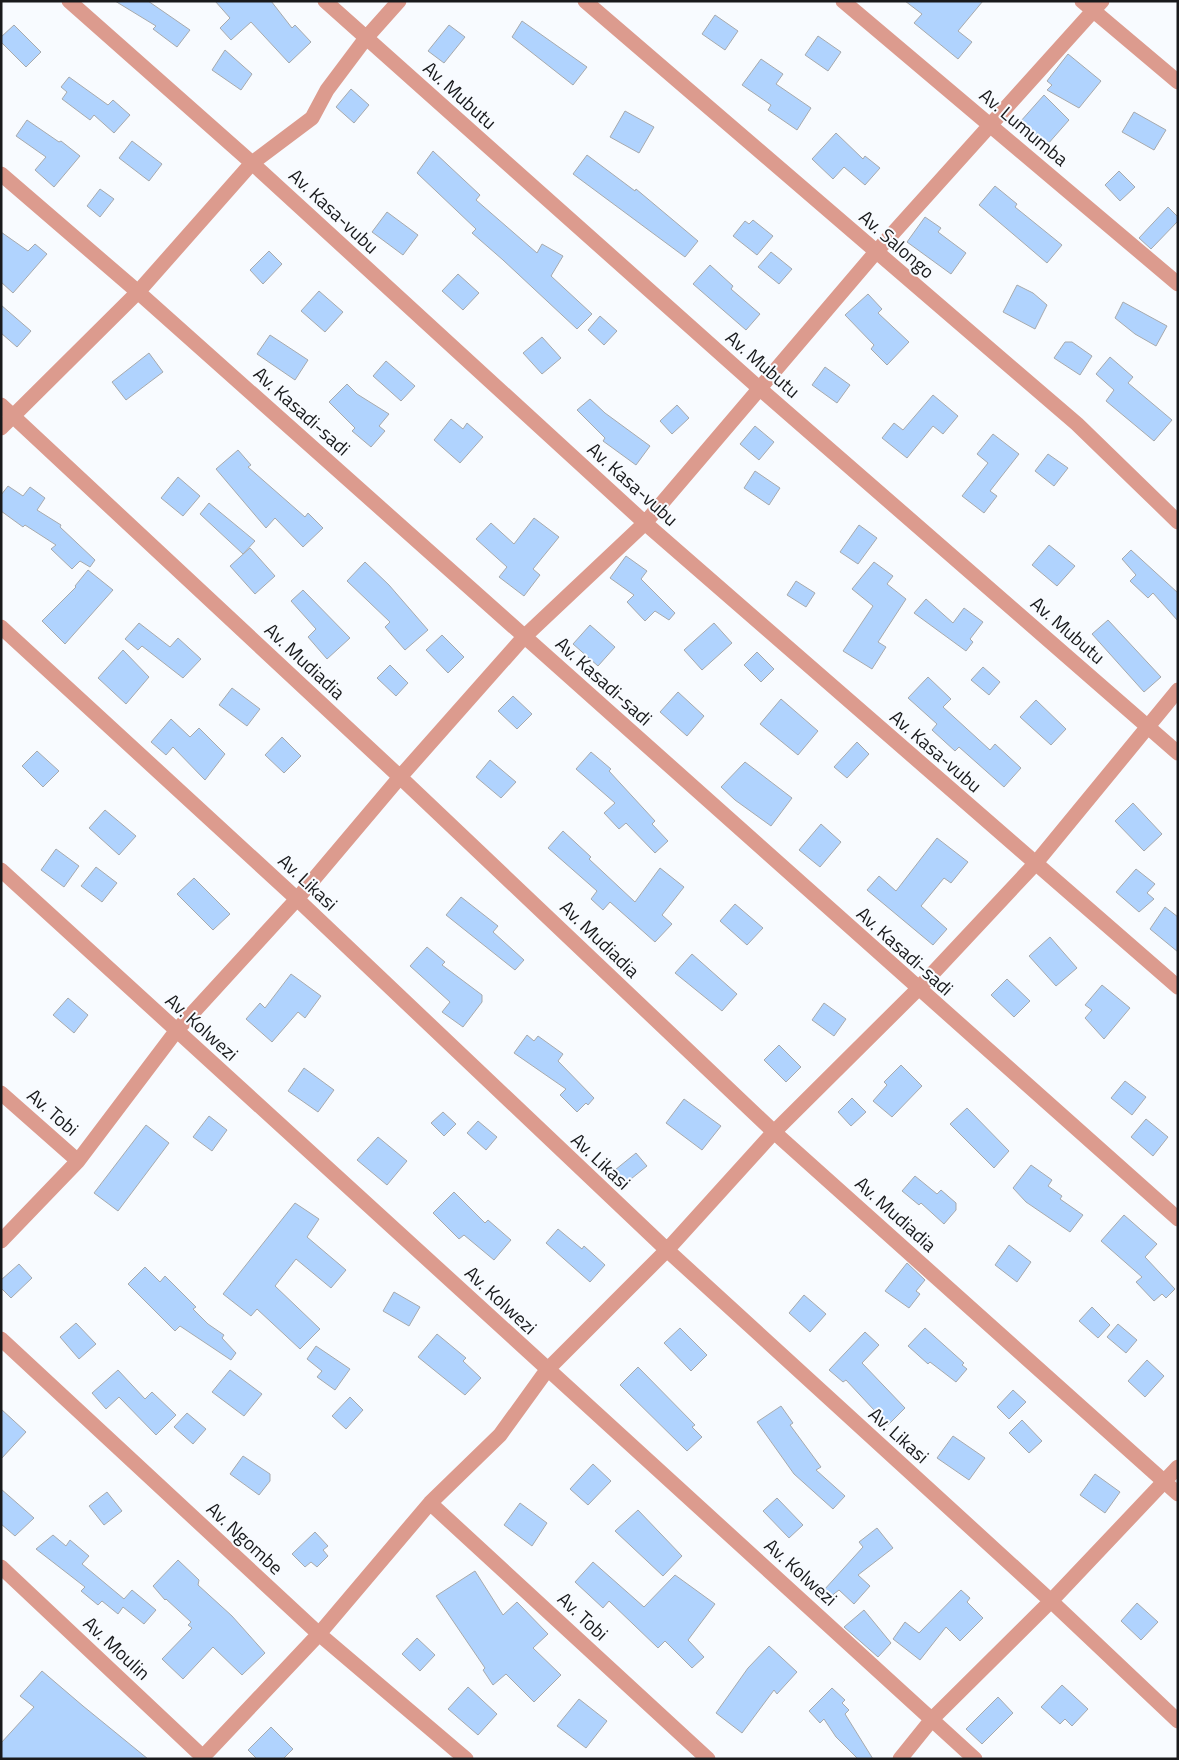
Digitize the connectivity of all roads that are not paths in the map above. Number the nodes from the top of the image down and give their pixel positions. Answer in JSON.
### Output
{"nodes":[{"id":1,"x":69,"y":1,"type":"edge"},
{"id":2,"x":325,"y":1,"type":"edge"},
{"id":3,"x":399,"y":1,"type":"edge"},
{"id":4,"x":585,"y":1,"type":"edge"},
{"id":5,"x":844,"y":1,"type":"edge"},
{"id":6,"x":1092,"y":5,"type":"edge"},
{"id":7,"x":366,"y":38,"type":"junction"},
{"id":8,"x":1178,"y":82,"type":"edge"},
{"id":9,"x":990,"y":124,"type":"junction"},
{"id":10,"x":252,"y":162,"type":"junction"},
{"id":11,"x":1,"y":174,"type":"edge"},
{"id":12,"x":876,"y":252,"type":"junction"},
{"id":13,"x":1178,"y":284,"type":"edge"},
{"id":14,"x":138,"y":292,"type":"junction"},
{"id":15,"x":759,"y":388,"type":"junction"},
{"id":16,"x":7,"y":410,"type":"edge"},
{"id":17,"x":1,"y":428,"type":"edge"},
{"id":18,"x":1178,"y":522,"type":"edge"},
{"id":19,"x":645,"y":523,"type":"junction"},
{"id":20,"x":1,"y":626,"type":"edge"},
{"id":21,"x":524,"y":637,"type":"junction"},
{"id":22,"x":1178,"y":690,"type":"edge"},
{"id":23,"x":1149,"y":728,"type":"junction"},
{"id":24,"x":1178,"y":753,"type":"edge"},
{"id":25,"x":400,"y":777,"type":"junction"},
{"id":26,"x":1035,"y":864,"type":"junction"},
{"id":27,"x":1,"y":870,"type":"edge"},
{"id":28,"x":298,"y":899,"type":"junction"},
{"id":29,"x":1178,"y":987,"type":"edge"},
{"id":30,"x":918,"y":989,"type":"junction"},
{"id":31,"x":176,"y":1030,"type":"junction"},
{"id":32,"x":1,"y":1093,"type":"edge"},
{"id":33,"x":774,"y":1132,"type":"junction"},
{"id":34,"x":78,"y":1161,"type":"junction"},
{"id":35,"x":1178,"y":1219,"type":"edge"},
{"id":36,"x":1,"y":1241,"type":"edge"},
{"id":37,"x":667,"y":1250,"type":"junction"},
{"id":38,"x":1,"y":1339,"type":"edge"},
{"id":39,"x":547,"y":1370,"type":"junction"},
{"id":40,"x":1178,"y":1467,"type":"edge"},
{"id":41,"x":1164,"y":1481,"type":"junction"},
{"id":42,"x":1178,"y":1494,"type":"edge"},
{"id":43,"x":430,"y":1503,"type":"junction"},
{"id":44,"x":1,"y":1567,"type":"edge"},
{"id":45,"x":1051,"y":1601,"type":"junction"},
{"id":46,"x":320,"y":1634,"type":"junction"},
{"id":47,"x":933,"y":1718,"type":"junction"},
{"id":48,"x":1178,"y":1721,"type":"edge"},
{"id":49,"x":203,"y":1758,"type":"edge"},
{"id":50,"x":466,"y":1759,"type":"edge"},
{"id":51,"x":708,"y":1759,"type":"edge"},
{"id":52,"x":900,"y":1759,"type":"edge"},
{"id":53,"x":975,"y":1759,"type":"edge"}],
"edges":[{"from":1,"to":10,"type":"street","name":"Av. Kasa-vubu"},
{"from":2,"to":7,"type":"street","name":"Av. Mubutu"},
{"from":3,"to":7,"type":"street"},
{"from":4,"to":12,"type":"street","name":"Av. Salongo"},
{"from":5,"to":9,"type":"street","name":"Av. Lumumba"},
{"from":6,"to":8,"type":"street"},
{"from":6,"to":9,"type":"street"},
{"from":7,"to":10,"type":"street"},
{"from":7,"to":15,"type":"street","name":"Av. Mubutu"},
{"from":9,"to":12,"type":"street"},
{"from":9,"to":13,"type":"street","name":"Av. Lumumba"},
{"from":10,"to":14,"type":"street"},
{"from":10,"to":19,"type":"street","name":"Av. Kasa-vubu"},
{"from":11,"to":14,"type":"street","name":"Av. Kasadi-sadi"},
{"from":12,"to":15,"type":"street"},
{"from":12,"to":18,"type":"street","name":"Av. Salongo"},
{"from":14,"to":16,"type":"street"},
{"from":14,"to":21,"type":"street","name":"Av. Kasadi-sadi"},
{"from":15,"to":19,"type":"street"},
{"from":15,"to":23,"type":"street","name":"Av. Mubutu"},
{"from":16,"to":17,"type":"street"},
{"from":16,"to":25,"type":"street","name":"Av. Mudiadia"},
{"from":19,"to":21,"type":"street"},
{"from":19,"to":26,"type":"street","name":"Av. Kasa-vubu"},
{"from":20,"to":28,"type":"street","name":"Av. Likasi"},
{"from":21,"to":25,"type":"street"},
{"from":21,"to":30,"type":"street","name":"Av. Kasadi-sadi"},
{"from":22,"to":23,"type":"street"},
{"from":23,"to":24,"type":"street","name":"Av. Mubutu"},
{"from":23,"to":26,"type":"street"},
{"from":25,"to":28,"type":"street"},
{"from":25,"to":33,"type":"street","name":"Av. Mudiadia"},
{"from":26,"to":29,"type":"street","name":"Av. Kasa-vubu"},
{"from":26,"to":30,"type":"street"},
{"from":27,"to":31,"type":"street","name":"Av. Kolwezi"},
{"from":28,"to":31,"type":"street"},
{"from":28,"to":37,"type":"street","name":"Av. Likasi"},
{"from":30,"to":33,"type":"street"},
{"from":30,"to":35,"type":"street","name":"Av. Kasadi-sadi"},
{"from":31,"to":34,"type":"street"},
{"from":31,"to":39,"type":"street","name":"Av. Kolwezi"},
{"from":32,"to":34,"type":"street","name":"Av. Tobi"},
{"from":33,"to":37,"type":"street"},
{"from":33,"to":41,"type":"street","name":"Av. Mudiadia"},
{"from":34,"to":36,"type":"street"},
{"from":37,"to":39,"type":"street"},
{"from":37,"to":45,"type":"street","name":"Av. Likasi"},
{"from":38,"to":46,"type":"street","name":"Av. Ngombe"},
{"from":39,"to":43,"type":"street"},
{"from":39,"to":47,"type":"street","name":"Av. Kolwezi"},
{"from":40,"to":41,"type":"street"},
{"from":41,"to":42,"type":"street","name":"Av. Mudiadia"},
{"from":41,"to":45,"type":"street"},
{"from":43,"to":46,"type":"street"},
{"from":43,"to":51,"type":"street","name":"Av. Tobi"},
{"from":44,"to":49,"type":"street","name":"Av. Moulin"},
{"from":45,"to":47,"type":"street"},
{"from":45,"to":48,"type":"street","name":"Av. Likasi"},
{"from":46,"to":49,"type":"street"},
{"from":46,"to":50,"type":"street","name":"Av. Ngombe"},
{"from":47,"to":52,"type":"street"},
{"from":47,"to":53,"type":"street","name":"Av. Kolwezi"}]}
